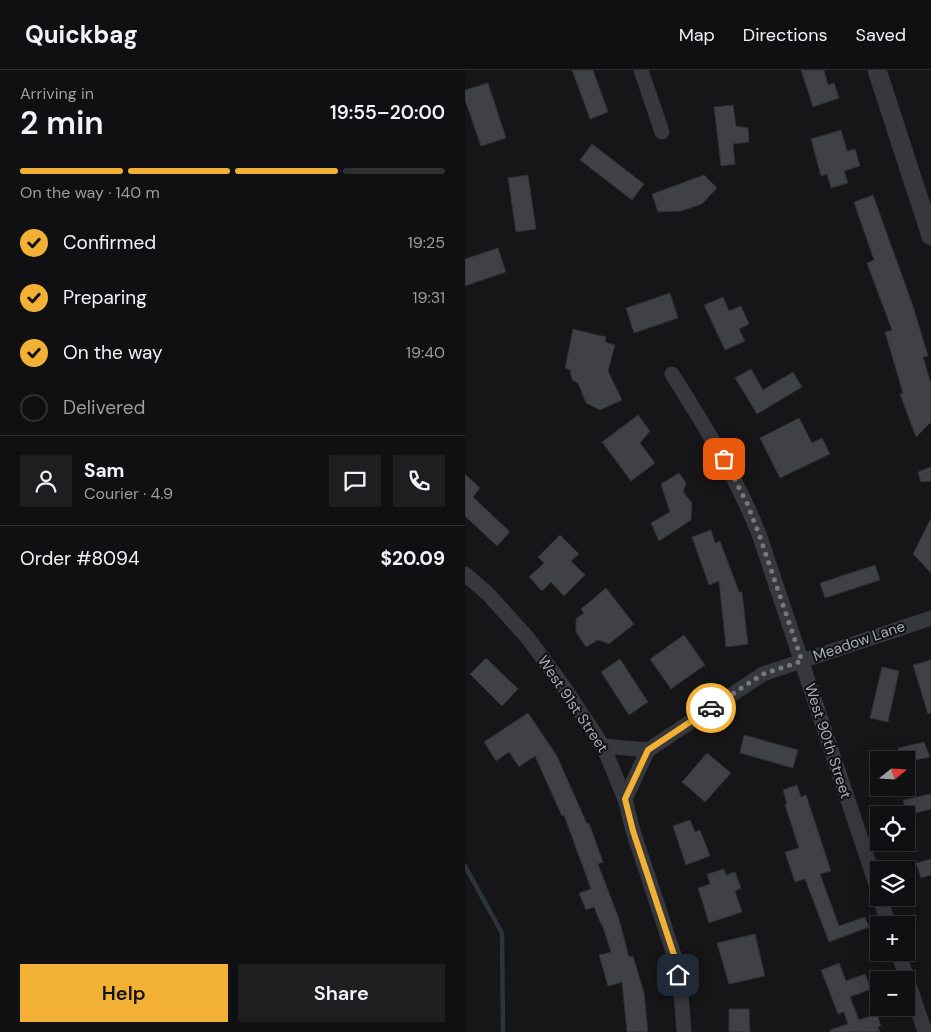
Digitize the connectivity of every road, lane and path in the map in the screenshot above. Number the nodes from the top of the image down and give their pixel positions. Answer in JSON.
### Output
{"nodes":[{"id":1,"x":641,"y":70,"type":"edge"},
{"id":2,"x":877,"y":70,"type":"edge"},
{"id":3,"x":662,"y":132,"type":"dead end"},
{"id":4,"x":931,"y":236,"type":"edge"},
{"id":5,"x":672,"y":374,"type":"dead end"},
{"id":6,"x":465,"y":574,"type":"edge"},
{"id":7,"x":931,"y":618,"type":"edge"},
{"id":8,"x":802,"y":661,"type":"junction"},
{"id":9,"x":603,"y":746,"type":"junction"},
{"id":10,"x":648,"y":750,"type":"junction"},
{"id":11,"x":625,"y":799,"type":"junction"},
{"id":12,"x":870,"y":866,"type":"edge"},
{"id":13,"x":901,"y":961,"type":"edge"},
{"id":14,"x":684,"y":1032,"type":"edge"},
{"id":15,"x":925,"y":1032,"type":"edge"}],
"edges":[{"from":1,"to":3,"type":"street"},
{"from":2,"to":4,"type":"street"},
{"from":5,"to":8,"type":"street","name":"West 90th Street"},
{"from":6,"to":9,"type":"street","name":"West 91st Street"},
{"from":7,"to":8,"type":"street","name":"Meadow Lane"},
{"from":8,"to":10,"type":"street","name":"Meadow Lane"},
{"from":8,"to":12,"type":"street","name":"West 90th Street"},
{"from":9,"to":10,"type":"street"},
{"from":9,"to":11,"type":"street","name":"West 91st Street"},
{"from":10,"to":11,"type":"street"},
{"from":11,"to":14,"type":"street","name":"West 91st Street"},
{"from":13,"to":15,"type":"street"}]}
